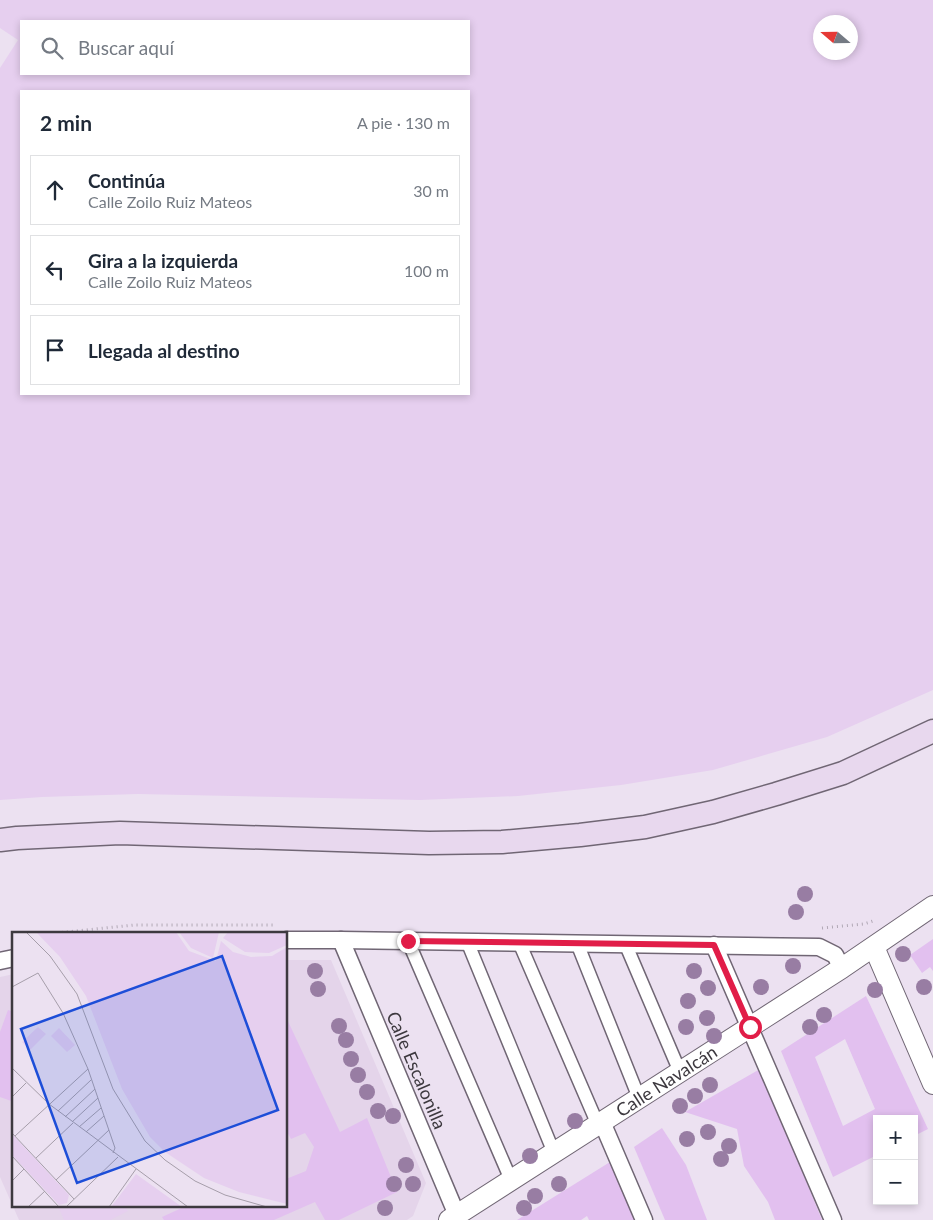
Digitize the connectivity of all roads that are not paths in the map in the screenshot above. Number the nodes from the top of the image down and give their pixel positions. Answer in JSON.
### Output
{"nodes":[{"id":1,"x":933,"y":732,"type":"edge"},
{"id":2,"x":0,"y":840,"type":"edge"},
{"id":3,"x":933,"y":906,"type":"edge"},
{"id":4,"x":288,"y":940,"type":"edge"},
{"id":5,"x":341,"y":940,"type":"junction"},
{"id":6,"x":408,"y":941,"type":"junction"},
{"id":7,"x":466,"y":941,"type":"junction"},
{"id":8,"x":519,"y":942,"type":"junction"},
{"id":9,"x":577,"y":943,"type":"junction"},
{"id":10,"x":625,"y":943,"type":"junction"},
{"id":11,"x":714,"y":945,"type":"junction"},
{"id":12,"x":874,"y":947,"type":"junction"},
{"id":13,"x":842,"y":968,"type":"junction"},
{"id":14,"x":750,"y":1027,"type":"junction"},
{"id":15,"x":680,"y":1072,"type":"junction"},
{"id":16,"x":933,"y":1084,"type":"edge"},
{"id":17,"x":639,"y":1098,"type":"junction"},
{"id":18,"x":600,"y":1124,"type":"junction"},
{"id":19,"x":554,"y":1153,"type":"junction"},
{"id":20,"x":511,"y":1180,"type":"junction"},
{"id":21,"x":455,"y":1219,"type":"edge"},
{"id":22,"x":644,"y":1220,"type":"edge"},
{"id":23,"x":832,"y":1220,"type":"edge"}],
"edges":[{"from":1,"to":2,"type":"main road"},
{"from":3,"to":12,"type":"street","name":"Calle Navalcán"},
{"from":4,"to":5,"type":"street"},
{"from":5,"to":6,"type":"street"},
{"from":5,"to":21,"type":"street","name":"Calle Escalonilla"},
{"from":6,"to":7,"type":"street"},
{"from":6,"to":20,"type":"street"},
{"from":7,"to":8,"type":"street"},
{"from":7,"to":19,"type":"street"},
{"from":8,"to":9,"type":"street"},
{"from":8,"to":18,"type":"street"},
{"from":9,"to":10,"type":"street"},
{"from":9,"to":17,"type":"street"},
{"from":10,"to":11,"type":"street"},
{"from":10,"to":15,"type":"street"},
{"from":11,"to":13,"type":"street"},
{"from":11,"to":14,"type":"street"},
{"from":12,"to":13,"type":"street","name":"Calle Navalcán"},
{"from":12,"to":16,"type":"street"},
{"from":13,"to":14,"type":"street","name":"Calle Navalcán"},
{"from":14,"to":15,"type":"street","name":"Calle Navalcán"},
{"from":14,"to":23,"type":"street"},
{"from":15,"to":17,"type":"street","name":"Calle Navalcán"},
{"from":17,"to":18,"type":"street","name":"Calle Navalcán"},
{"from":18,"to":19,"type":"street","name":"Calle Navalcán"},
{"from":18,"to":22,"type":"street"},
{"from":19,"to":20,"type":"street","name":"Calle Navalcán"},
{"from":20,"to":21,"type":"street","name":"Calle Navalcán"}]}
